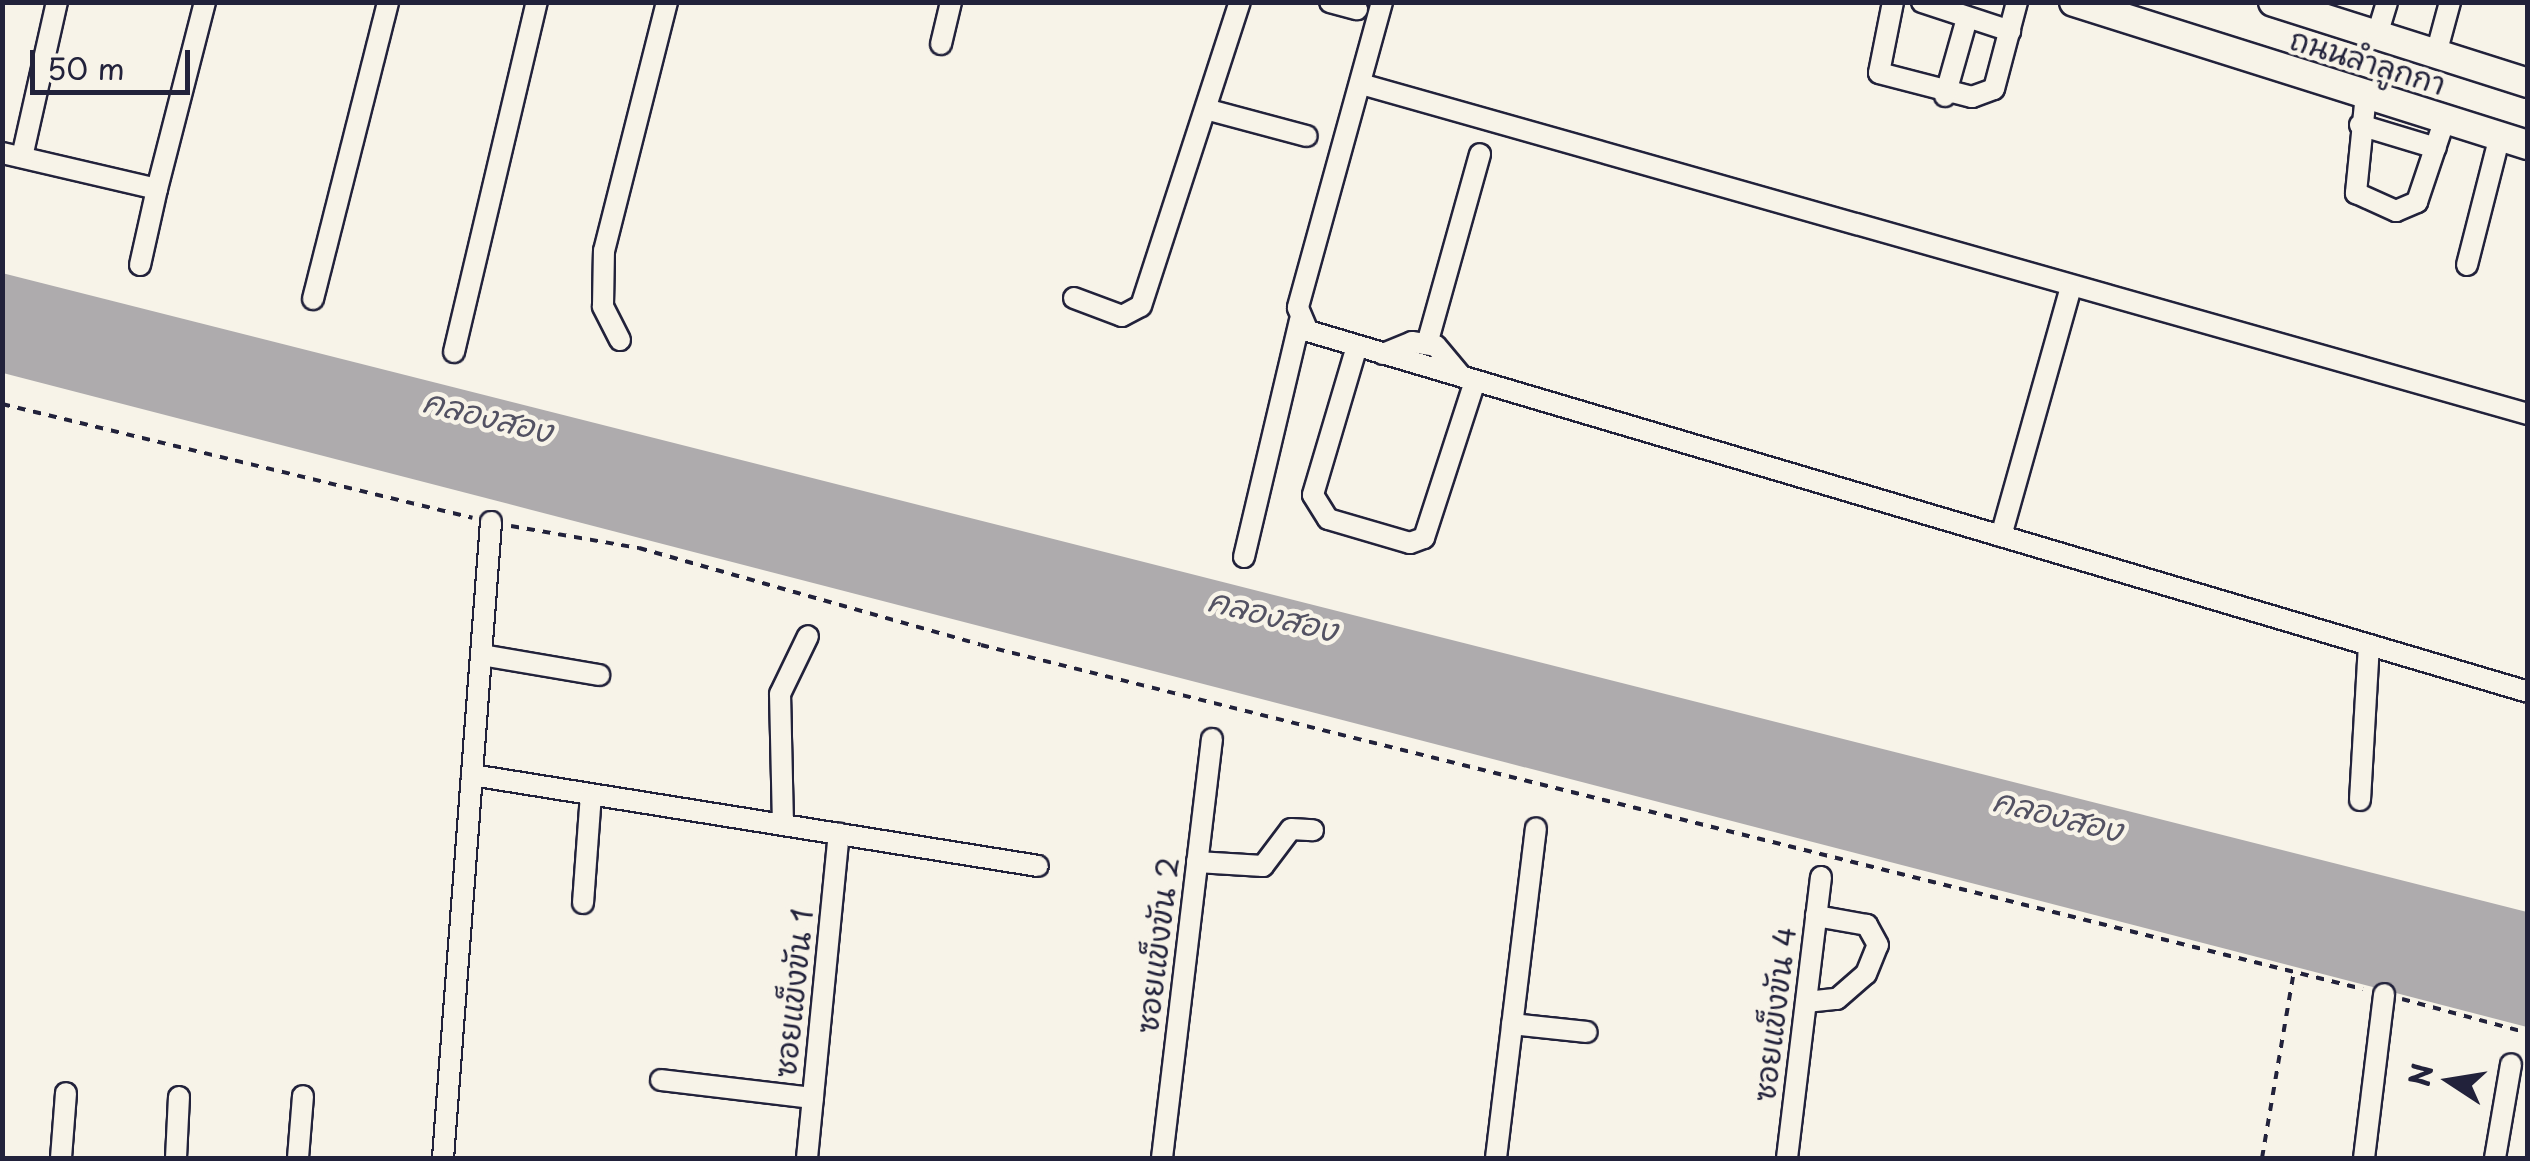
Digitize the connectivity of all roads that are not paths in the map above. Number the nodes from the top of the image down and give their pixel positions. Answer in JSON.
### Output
{"nodes":[{"id":1,"x":58,"y":2,"type":"edge"},
{"id":2,"x":205,"y":2,"type":"edge"},
{"id":3,"x":388,"y":2,"type":"edge"},
{"id":4,"x":536,"y":2,"type":"edge"},
{"id":5,"x":667,"y":2,"type":"edge"},
{"id":6,"x":951,"y":2,"type":"edge"},
{"id":7,"x":1240,"y":2,"type":"edge"},
{"id":8,"x":1330,"y":2,"type":"edge"},
{"id":9,"x":1382,"y":2,"type":"edge"},
{"id":10,"x":1893,"y":2,"type":"edge"},
{"id":11,"x":1922,"y":2,"type":"edge"},
{"id":12,"x":2017,"y":2,"type":"edge"},
{"id":13,"x":2074,"y":2,"type":"edge"},
{"id":14,"x":2273,"y":2,"type":"edge"},
{"id":15,"x":2387,"y":2,"type":"edge"},
{"id":16,"x":2450,"y":2,"type":"edge"},
{"id":17,"x":1357,"y":9,"type":"dead end"},
{"id":18,"x":1968,"y":18,"type":"junction"},
{"id":19,"x":2010,"y":32,"type":"junction"},
{"id":20,"x":2377,"y":36,"type":"junction"},
{"id":21,"x":941,"y":44,"type":"dead end"},
{"id":22,"x":2436,"y":54,"type":"junction"},
{"id":23,"x":2528,"y":83,"type":"edge"},
{"id":24,"x":1361,"y":84,"type":"junction"},
{"id":25,"x":2366,"y":94,"type":"junction"},
{"id":26,"x":1945,"y":96,"type":"junction"},
{"id":27,"x":1209,"y":110,"type":"junction"},
{"id":28,"x":2445,"y":119,"type":"junction"},
{"id":29,"x":2360,"y":125,"type":"junction"},
{"id":30,"x":1307,"y":136,"type":"dead end"},
{"id":31,"x":2500,"y":136,"type":"junction"},
{"id":32,"x":2528,"y":145,"type":"edge"},
{"id":33,"x":2436,"y":148,"type":"junction"},
{"id":34,"x":1480,"y":154,"type":"dead end"},
{"id":35,"x":12,"y":155,"type":"edge"},
{"id":36,"x":157,"y":189,"type":"junction"},
{"id":37,"x":140,"y":265,"type":"dead end"},
{"id":38,"x":2468,"y":265,"type":"dead end"},
{"id":39,"x":2072,"y":287,"type":"junction"},
{"id":40,"x":312,"y":298,"type":"dead end"},
{"id":41,"x":1074,"y":298,"type":"dead end"},
{"id":42,"x":1300,"y":322,"type":"junction"},
{"id":43,"x":620,"y":340,"type":"dead end"},
{"id":44,"x":1427,"y":344,"type":"junction"},
{"id":45,"x":1357,"y":346,"type":"junction"},
{"id":46,"x":454,"y":352,"type":"dead end"},
{"id":47,"x":1384,"y":354,"type":"junction"},
{"id":48,"x":1468,"y":379,"type":"junction"},
{"id":49,"x":2528,"y":414,"type":"edge"},
{"id":50,"x":491,"y":522,"type":"road end"},
{"id":51,"x":2001,"y":536,"type":"junction"},
{"id":52,"x":1244,"y":557,"type":"dead end"},
{"id":53,"x":808,"y":636,"type":"dead end"},
{"id":54,"x":2369,"y":645,"type":"junction"},
{"id":55,"x":482,"y":656,"type":"junction"},
{"id":56,"x":599,"y":675,"type":"dead end"},
{"id":57,"x":2528,"y":692,"type":"edge"},
{"id":58,"x":1212,"y":739,"type":"dead end"},
{"id":59,"x":472,"y":775,"type":"junction"},
{"id":60,"x":591,"y":794,"type":"junction"},
{"id":61,"x":2360,"y":800,"type":"dead end"},
{"id":62,"x":783,"y":825,"type":"junction"},
{"id":63,"x":1536,"y":828,"type":"dead end"},
{"id":64,"x":1313,"y":830,"type":"dead end"},
{"id":65,"x":839,"y":834,"type":"junction"},
{"id":66,"x":1197,"y":862,"type":"junction"},
{"id":67,"x":1038,"y":866,"type":"dead end"},
{"id":68,"x":1821,"y":876,"type":"dead end"},
{"id":69,"x":582,"y":903,"type":"dead end"},
{"id":70,"x":1816,"y":916,"type":"junction"},
{"id":71,"x":2384,"y":994,"type":"road end"},
{"id":72,"x":1806,"y":1002,"type":"junction"},
{"id":73,"x":1512,"y":1024,"type":"junction"},
{"id":74,"x":1587,"y":1032,"type":"dead end"},
{"id":75,"x":2512,"y":1064,"type":"dead end"},
{"id":76,"x":661,"y":1080,"type":"dead end"},
{"id":77,"x":66,"y":1093,"type":"dead end"},
{"id":78,"x":302,"y":1096,"type":"dead end"},
{"id":79,"x":180,"y":1097,"type":"dead end"},
{"id":80,"x":813,"y":1098,"type":"junction"},
{"id":81,"x":61,"y":1158,"type":"edge"},
{"id":82,"x":176,"y":1158,"type":"edge"},
{"id":83,"x":298,"y":1158,"type":"edge"},
{"id":84,"x":443,"y":1158,"type":"edge"},
{"id":85,"x":807,"y":1158,"type":"edge"},
{"id":86,"x":1162,"y":1158,"type":"edge"},
{"id":87,"x":1496,"y":1158,"type":"edge"},
{"id":88,"x":1787,"y":1158,"type":"edge"},
{"id":89,"x":2364,"y":1158,"type":"edge"},
{"id":90,"x":2495,"y":1158,"type":"edge"}],
"edges":[{"from":1,"to":35,"type":"street"},
{"from":2,"to":36,"type":"street"},
{"from":3,"to":40,"type":"street"},
{"from":4,"to":46,"type":"street"},
{"from":5,"to":43,"type":"street"},
{"from":6,"to":21,"type":"street"},
{"from":7,"to":27,"type":"street"},
{"from":8,"to":17,"type":"street"},
{"from":9,"to":24,"type":"street"},
{"from":10,"to":26,"type":"street"},
{"from":11,"to":18,"type":"street"},
{"from":12,"to":19,"type":"street"},
{"from":13,"to":25,"type":"main road","name":"ถนนลำลูกกา"},
{"from":14,"to":20,"type":"main road","name":"ถนนลำลูกกา"},
{"from":15,"to":20,"type":"street"},
{"from":16,"to":22,"type":"street"},
{"from":18,"to":19,"type":"street"},
{"from":18,"to":26,"type":"street"},
{"from":19,"to":26,"type":"street"},
{"from":20,"to":22,"type":"main road","name":"ถนนลำลูกกา"},
{"from":22,"to":23,"type":"main road","name":"ถนนลำลูกกา"},
{"from":24,"to":39,"type":"street"},
{"from":24,"to":42,"type":"street"},
{"from":25,"to":28,"type":"main road","name":"ถนนลำลูกกา"},
{"from":25,"to":29,"type":"street"},
{"from":27,"to":30,"type":"street"},
{"from":27,"to":41,"type":"street"},
{"from":28,"to":31,"type":"main road","name":"ถนนลำลูกกา"},
{"from":28,"to":33,"type":"street"},
{"from":29,"to":33,"type":"street"},
{"from":29,"to":33,"type":"street"},
{"from":31,"to":32,"type":"main road","name":"ถนนลำลูกกา"},
{"from":31,"to":38,"type":"street"},
{"from":34,"to":44,"type":"street"},
{"from":35,"to":36,"type":"street"},
{"from":36,"to":37,"type":"street"},
{"from":39,"to":49,"type":"street"},
{"from":39,"to":51,"type":"street"},
{"from":42,"to":45,"type":"street"},
{"from":42,"to":52,"type":"street"},
{"from":44,"to":47,"type":"street"},
{"from":44,"to":48,"type":"street"},
{"from":45,"to":47,"type":"street"},
{"from":45,"to":48,"type":"street"},
{"from":47,"to":48,"type":"street"},
{"from":48,"to":51,"type":"street"},
{"from":50,"to":55,"type":"street"},
{"from":51,"to":54,"type":"street"},
{"from":53,"to":62,"type":"street"},
{"from":54,"to":57,"type":"street"},
{"from":54,"to":61,"type":"street"},
{"from":55,"to":56,"type":"street"},
{"from":55,"to":59,"type":"street"},
{"from":58,"to":66,"type":"street","name":"ซอยแข็งขัน 2"},
{"from":59,"to":60,"type":"street"},
{"from":59,"to":84,"type":"street"},
{"from":60,"to":62,"type":"street"},
{"from":60,"to":69,"type":"street"},
{"from":62,"to":65,"type":"street"},
{"from":63,"to":73,"type":"street"},
{"from":64,"to":66,"type":"street"},
{"from":65,"to":67,"type":"street"},
{"from":65,"to":80,"type":"street","name":"ซอยแข็งขัน 1"},
{"from":66,"to":86,"type":"street","name":"ซอยแข็งขัน 2"},
{"from":68,"to":70,"type":"street","name":"ซอยแข็งขัน 4"},
{"from":70,"to":72,"type":"street","name":"ซอยแข็งขัน 4"},
{"from":70,"to":72,"type":"street"},
{"from":71,"to":89,"type":"street"},
{"from":72,"to":88,"type":"street","name":"ซอยแข็งขัน 4"},
{"from":73,"to":74,"type":"street"},
{"from":73,"to":87,"type":"street"},
{"from":75,"to":90,"type":"street"},
{"from":76,"to":80,"type":"street"},
{"from":77,"to":81,"type":"street"},
{"from":78,"to":83,"type":"street"},
{"from":79,"to":82,"type":"street"},
{"from":80,"to":85,"type":"street","name":"ซอยแข็งขัน 1"}]}
